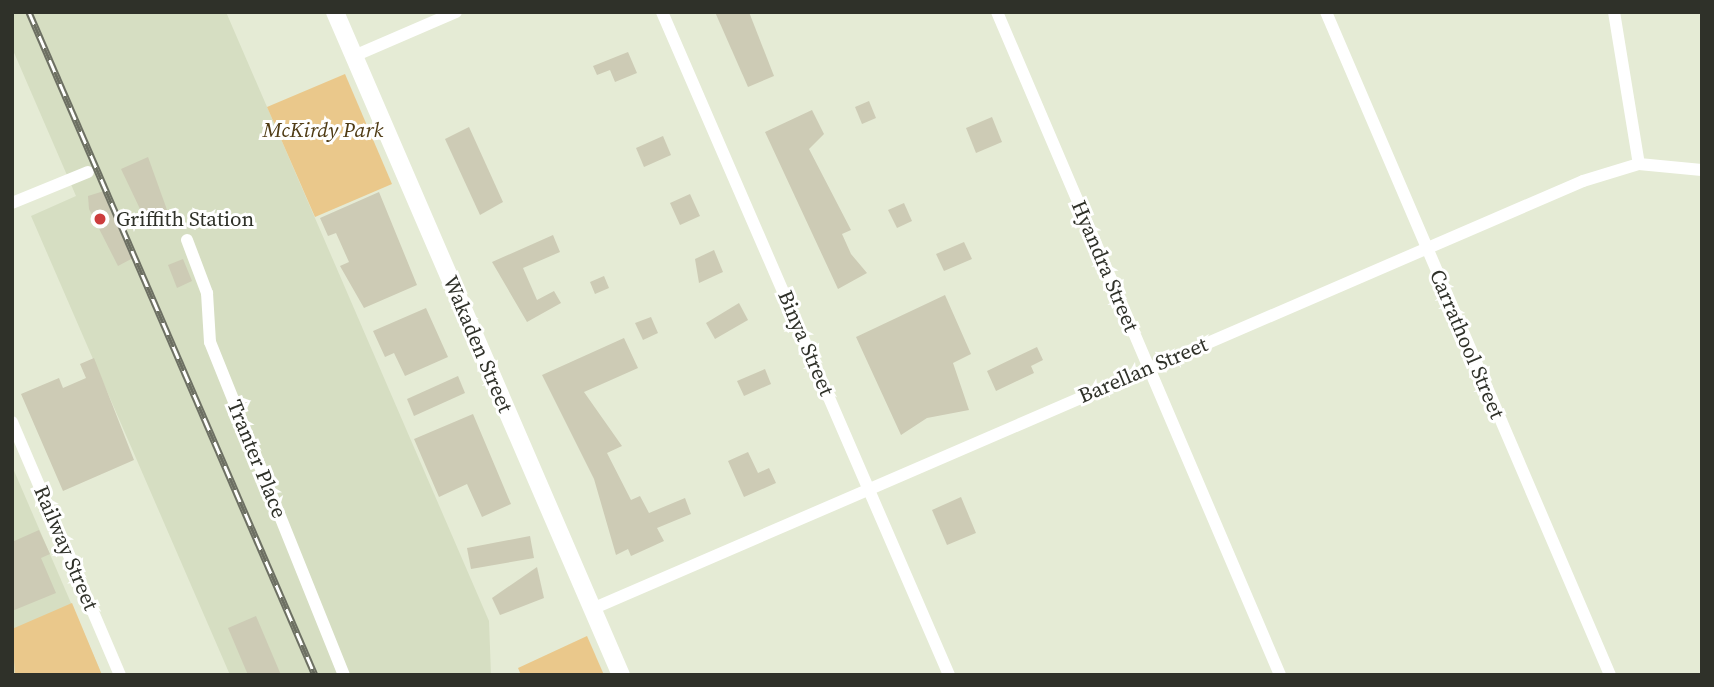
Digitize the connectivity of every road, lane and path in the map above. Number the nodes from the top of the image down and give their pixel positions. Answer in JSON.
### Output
{"nodes":[{"id":1,"x":335,"y":12,"type":"edge"},
{"id":2,"x":456,"y":12,"type":"edge"},
{"id":3,"x":662,"y":12,"type":"edge"},
{"id":4,"x":997,"y":12,"type":"edge"},
{"id":5,"x":1326,"y":12,"type":"edge"},
{"id":6,"x":1614,"y":12,"type":"edge"},
{"id":7,"x":354,"y":56,"type":"junction"},
{"id":8,"x":1639,"y":164,"type":"junction"},
{"id":9,"x":1702,"y":170,"type":"edge"},
{"id":10,"x":88,"y":172,"type":"dead end"},
{"id":11,"x":12,"y":203,"type":"edge"},
{"id":12,"x":187,"y":240,"type":"dead end"},
{"id":13,"x":1427,"y":250,"type":"junction"},
{"id":14,"x":1148,"y":368,"type":"junction"},
{"id":15,"x":12,"y":422,"type":"edge"},
{"id":16,"x":869,"y":489,"type":"junction"},
{"id":17,"x":592,"y":609,"type":"junction"},
{"id":18,"x":120,"y":675,"type":"edge"},
{"id":19,"x":344,"y":675,"type":"edge"},
{"id":20,"x":621,"y":675,"type":"edge"},
{"id":21,"x":949,"y":675,"type":"edge"},
{"id":22,"x":1280,"y":675,"type":"edge"},
{"id":23,"x":1611,"y":675,"type":"edge"}],
"edges":[{"from":1,"to":7,"type":"street","name":"Wakaden Street"},
{"from":2,"to":7,"type":"street"},
{"from":3,"to":16,"type":"street","name":"Binya Street"},
{"from":4,"to":14,"type":"street","name":"Hyandra Street"},
{"from":5,"to":13,"type":"street","name":"Carrathool Street"},
{"from":6,"to":8,"type":"street"},
{"from":7,"to":17,"type":"street","name":"Wakaden Street"},
{"from":8,"to":9,"type":"street","name":"Barellan Street"},
{"from":8,"to":13,"type":"street","name":"Barellan Street"},
{"from":10,"to":11,"type":"street"},
{"from":12,"to":19,"type":"street","name":"Tranter Place"},
{"from":13,"to":14,"type":"street","name":"Barellan Street"},
{"from":13,"to":23,"type":"street","name":"Carrathool Street"},
{"from":14,"to":16,"type":"street","name":"Barellan Street"},
{"from":14,"to":22,"type":"street","name":"Hyandra Street"},
{"from":15,"to":18,"type":"street","name":"Railway Street"},
{"from":16,"to":17,"type":"street","name":"Barellan Street"},
{"from":16,"to":21,"type":"street","name":"Binya Street"},
{"from":17,"to":20,"type":"street","name":"Wakaden Street"}]}
